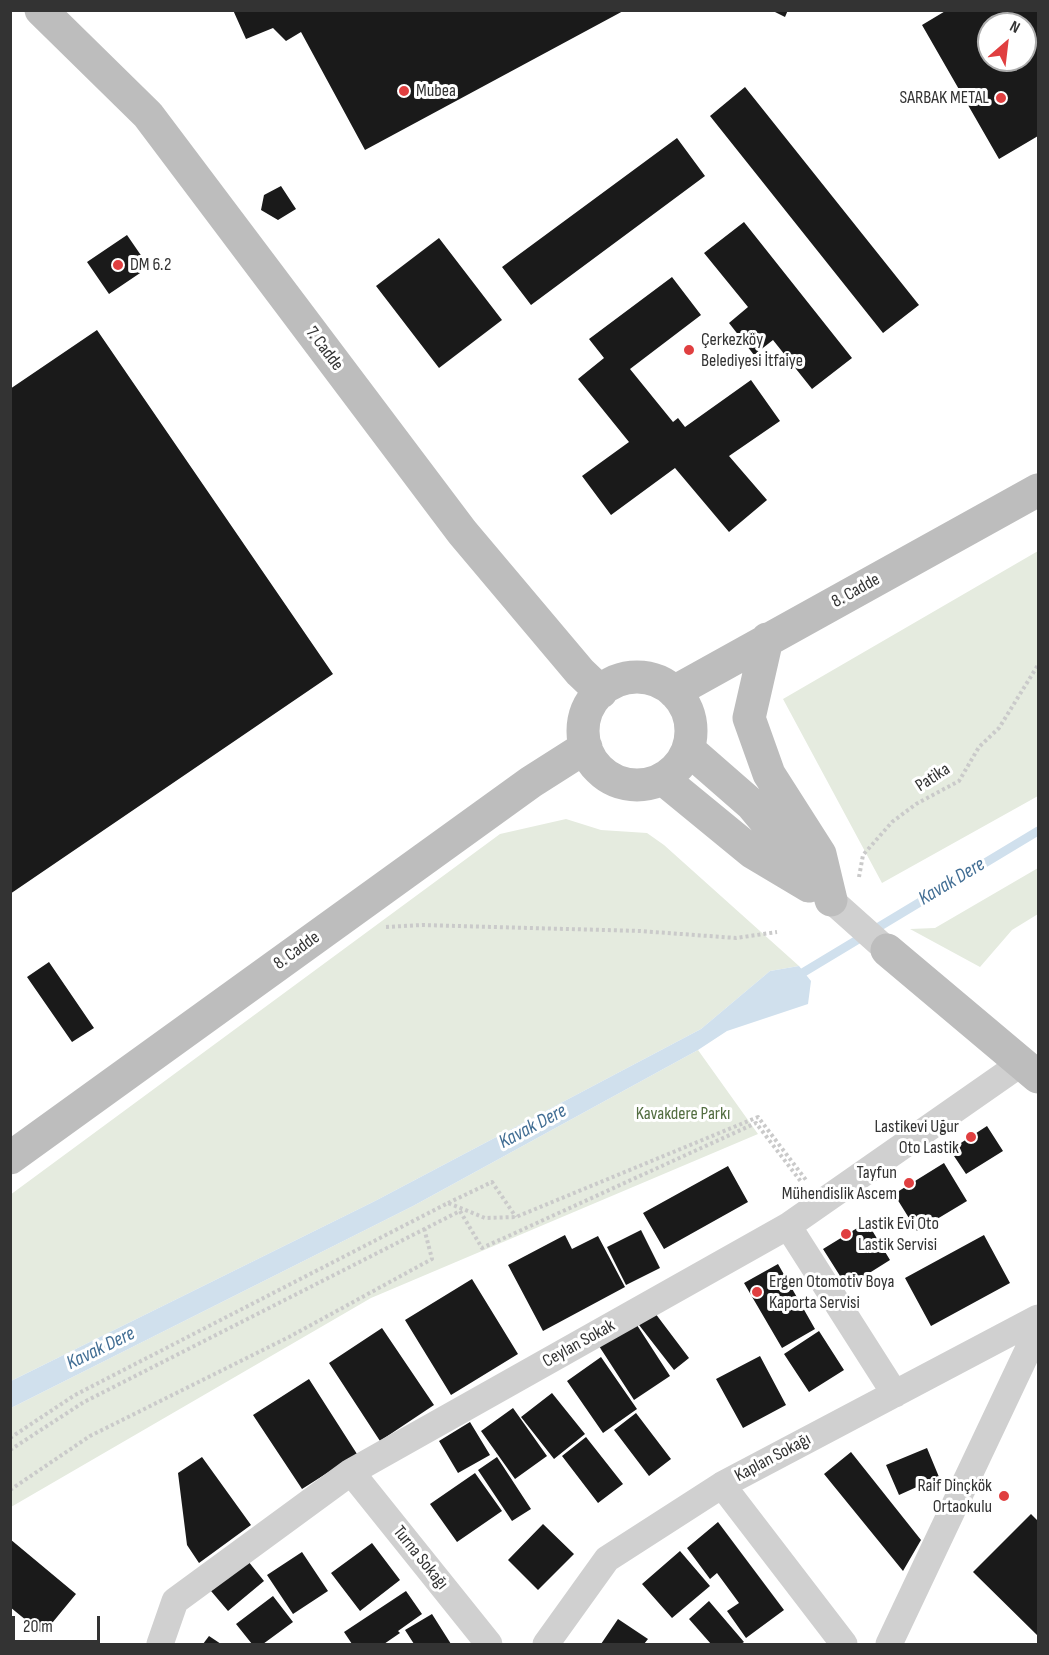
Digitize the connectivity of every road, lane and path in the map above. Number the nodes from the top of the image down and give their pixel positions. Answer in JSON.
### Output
{"nodes":[{"id":1,"x":41,"y":10,"type":"edge"},
{"id":2,"x":1038,"y":490,"type":"edge"},
{"id":3,"x":767,"y":639,"type":"junction"},
{"id":4,"x":1038,"y":665,"type":"edge"},
{"id":5,"x":601,"y":692,"type":"junction"},
{"id":6,"x":674,"y":692,"type":"junction"},
{"id":7,"x":586,"y":747,"type":"junction"},
{"id":8,"x":688,"y":748,"type":"junction"},
{"id":9,"x":663,"y":779,"type":"junction"},
{"id":10,"x":845,"y":892,"type":"junction"},
{"id":11,"x":382,"y":927,"type":"dead end"},
{"id":12,"x":777,"y":932,"type":"dead end"},
{"id":13,"x":887,"y":950,"type":"joint"},
{"id":14,"x":1030,"y":1070,"type":"edge"},
{"id":15,"x":10,"y":1158,"type":"edge"},
{"id":16,"x":448,"y":1203,"type":"junction"},
{"id":17,"x":821,"y":1203,"type":"junction"},
{"id":18,"x":516,"y":1217,"type":"junction"},
{"id":19,"x":788,"y":1226,"type":"junction"},
{"id":20,"x":424,"y":1228,"type":"junction"},
{"id":21,"x":1038,"y":1318,"type":"edge"},
{"id":22,"x":1038,"y":1329,"type":"edge"},
{"id":23,"x":895,"y":1394,"type":"junction"},
{"id":24,"x":10,"y":1438,"type":"edge"},
{"id":25,"x":10,"y":1450,"type":"edge"},
{"id":26,"x":351,"y":1472,"type":"junction"},
{"id":27,"x":722,"y":1485,"type":"junction"},
{"id":28,"x":10,"y":1490,"type":"edge"},
{"id":29,"x":160,"y":1644,"type":"edge"},
{"id":30,"x":489,"y":1644,"type":"edge"},
{"id":31,"x":546,"y":1644,"type":"edge"},
{"id":32,"x":844,"y":1644,"type":"edge"},
{"id":33,"x":889,"y":1644,"type":"edge"}],
"edges":[{"from":1,"to":5,"type":"street","name":"7. Cadde"},
{"from":2,"to":3,"type":"street","name":"8. Cadde"},
{"from":3,"to":6,"type":"street","name":"8. Cadde"},
{"from":3,"to":10,"type":"street"},
{"from":4,"to":10,"type":"path","name":"Patika"},
{"from":5,"to":6,"type":"street"},
{"from":5,"to":7,"type":"street"},
{"from":6,"to":8,"type":"street"},
{"from":7,"to":9,"type":"street"},
{"from":7,"to":15,"type":"street","name":"8. Cadde"},
{"from":8,"to":9,"type":"street"},
{"from":8,"to":10,"type":"street"},
{"from":9,"to":10,"type":"street"},
{"from":10,"to":13,"type":"street"},
{"from":11,"to":12,"type":"path"},
{"from":13,"to":14,"type":"street"},
{"from":14,"to":17,"type":"street","name":"Ceylan Sokak"},
{"from":16,"to":18,"type":"path"},
{"from":16,"to":18,"type":"path"},
{"from":16,"to":24,"type":"path"},
{"from":17,"to":18,"type":"path"},
{"from":17,"to":19,"type":"street","name":"Ceylan Sokak"},
{"from":17,"to":20,"type":"path"},
{"from":19,"to":23,"type":"street"},
{"from":19,"to":26,"type":"street","name":"Ceylan Sokak"},
{"from":20,"to":25,"type":"path"},
{"from":20,"to":28,"type":"path"},
{"from":21,"to":23,"type":"street","name":"Kaplan Sokağı"},
{"from":22,"to":33,"type":"street"},
{"from":23,"to":27,"type":"street","name":"Kaplan Sokağı"},
{"from":26,"to":29,"type":"street","name":"Ceylan Sokak"},
{"from":26,"to":30,"type":"street","name":"Turna Sokağı"},
{"from":27,"to":31,"type":"street","name":"Kaplan Sokağı"},
{"from":27,"to":32,"type":"street"}]}
